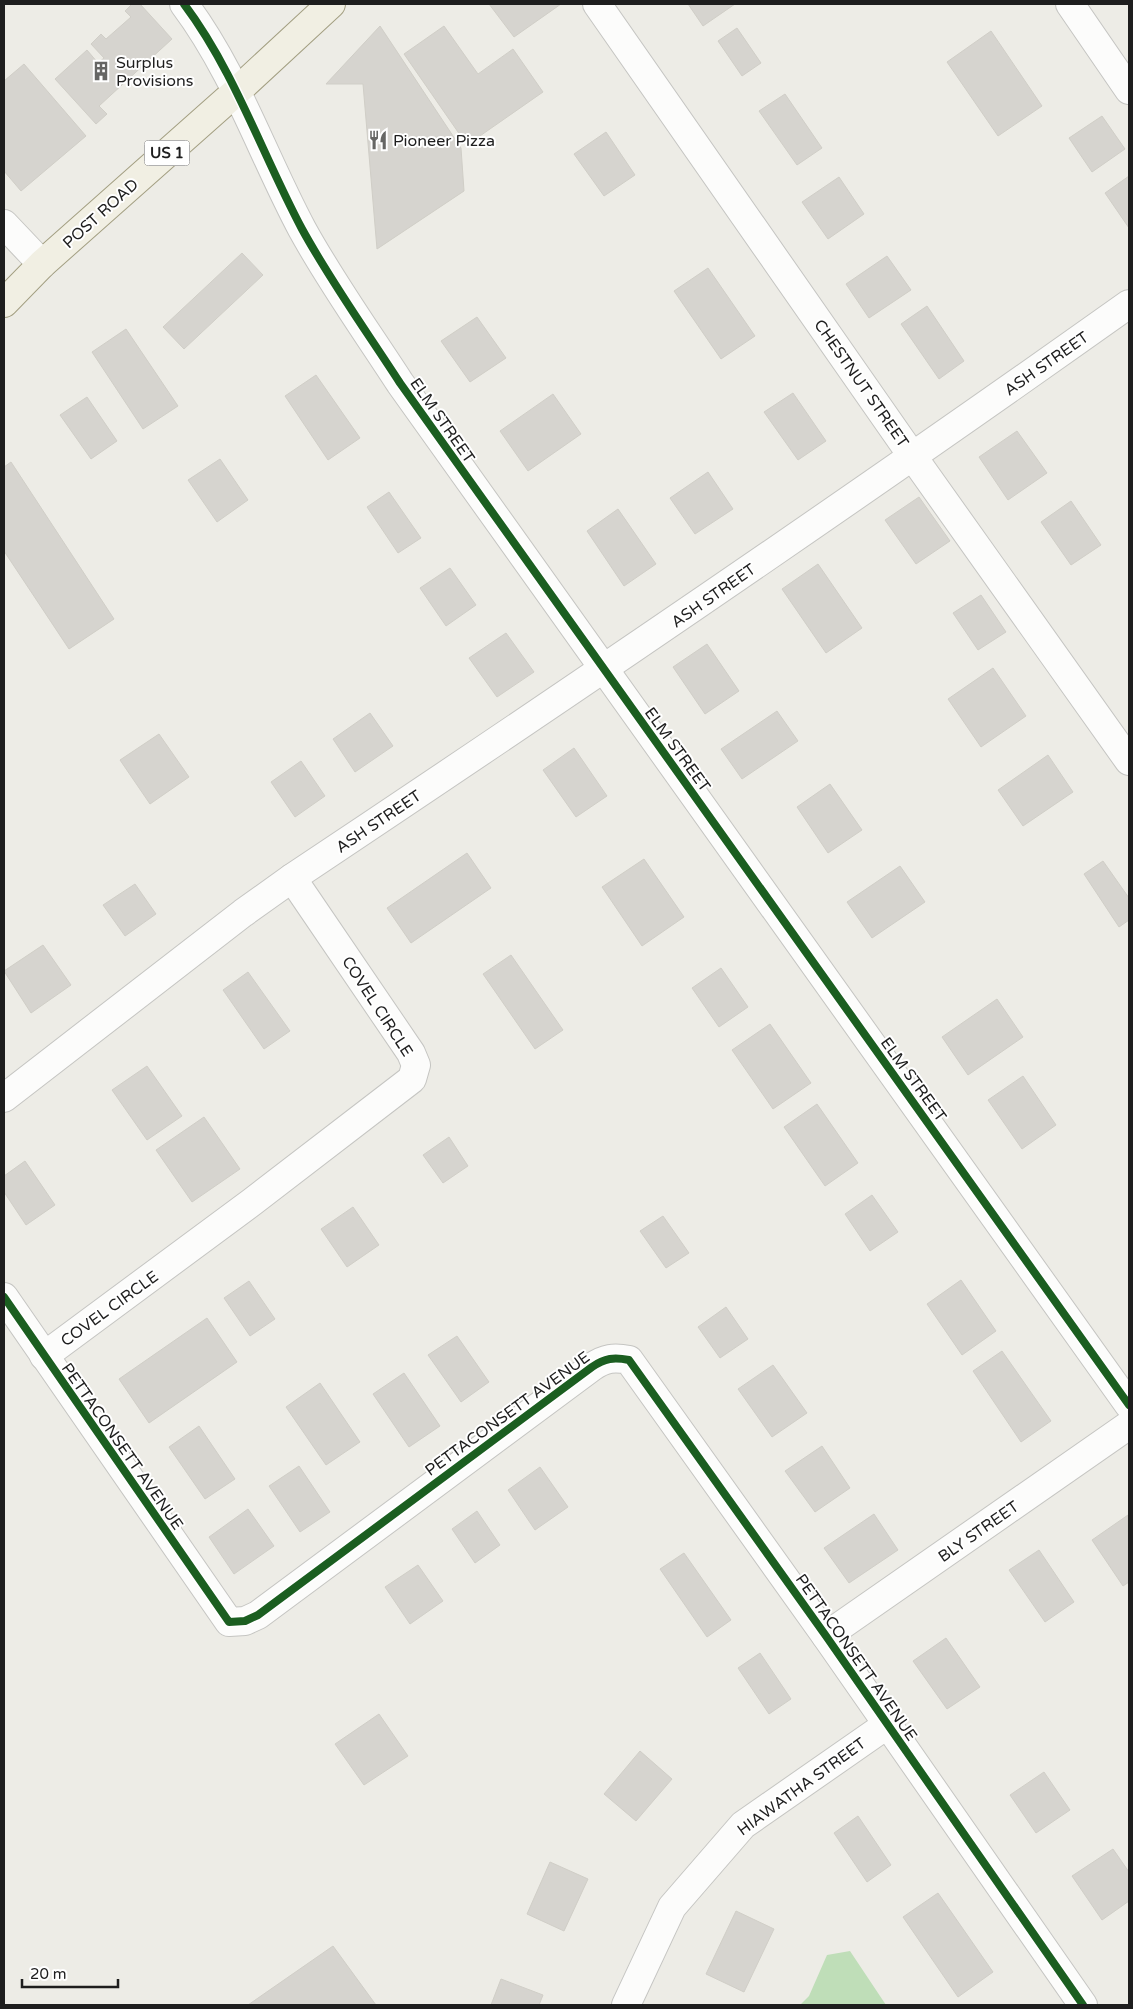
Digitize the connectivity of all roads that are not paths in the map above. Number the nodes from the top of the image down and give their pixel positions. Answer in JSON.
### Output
{"nodes":[{"id":1,"x":184,"y":4,"type":"edge"},
{"id":2,"x":331,"y":4,"type":"edge"},
{"id":3,"x":597,"y":4,"type":"edge"},
{"id":4,"x":1070,"y":4,"type":"edge"},
{"id":5,"x":237,"y":90,"type":"junction"},
{"id":6,"x":1129,"y":90,"type":"edge"},
{"id":7,"x":4,"y":224,"type":"edge"},
{"id":8,"x":42,"y":264,"type":"junction"},
{"id":9,"x":4,"y":303,"type":"edge"},
{"id":10,"x":1129,"y":304,"type":"edge"},
{"id":11,"x":914,"y":457,"type":"junction"},
{"id":12,"x":604,"y":670,"type":"junction"},
{"id":13,"x":1129,"y":761,"type":"edge"},
{"id":14,"x":292,"y":878,"type":"junction"},
{"id":15,"x":4,"y":1098,"type":"edge"},
{"id":16,"x":4,"y":1297,"type":"edge"},
{"id":17,"x":44,"y":1356,"type":"junction"},
{"id":18,"x":1129,"y":1405,"type":"edge"},
{"id":19,"x":1129,"y":1425,"type":"edge"},
{"id":20,"x":826,"y":1636,"type":"junction"},
{"id":21,"x":888,"y":1724,"type":"junction"},
{"id":22,"x":626,"y":2005,"type":"edge"},
{"id":23,"x":1083,"y":2005,"type":"edge"}],
"edges":[{"from":1,"to":5,"type":"street","name":"ELM STREET"},
{"from":2,"to":5,"type":"main road","name":"POST ROAD","number":"US 1"},
{"from":3,"to":11,"type":"street","name":"CHESTNUT STREET"},
{"from":4,"to":6,"type":"street"},
{"from":5,"to":8,"type":"main road","name":"POST ROAD","number":"US 1"},
{"from":5,"to":12,"type":"street","name":"ELM STREET"},
{"from":7,"to":8,"type":"street"},
{"from":8,"to":9,"type":"main road","name":"POST ROAD","number":"US 1"},
{"from":10,"to":11,"type":"street","name":"ASH STREET"},
{"from":11,"to":12,"type":"street","name":"ASH STREET"},
{"from":11,"to":13,"type":"street","name":"CHESTNUT STREET"},
{"from":12,"to":14,"type":"street","name":"ASH STREET"},
{"from":12,"to":18,"type":"street","name":"ELM STREET"},
{"from":14,"to":15,"type":"street"},
{"from":14,"to":17,"type":"street","name":"COVEL CIRCLE"},
{"from":16,"to":17,"type":"street","name":"PETTACONSETT AVENUE"},
{"from":17,"to":20,"type":"street","name":"PETTACONSETT AVENUE"},
{"from":19,"to":20,"type":"street","name":"BLY STREET"},
{"from":20,"to":21,"type":"street","name":"PETTACONSETT AVENUE"},
{"from":21,"to":22,"type":"street","name":"HIAWATHA STREET"},
{"from":21,"to":23,"type":"street","name":"PETTACONSETT AVENUE"}]}
